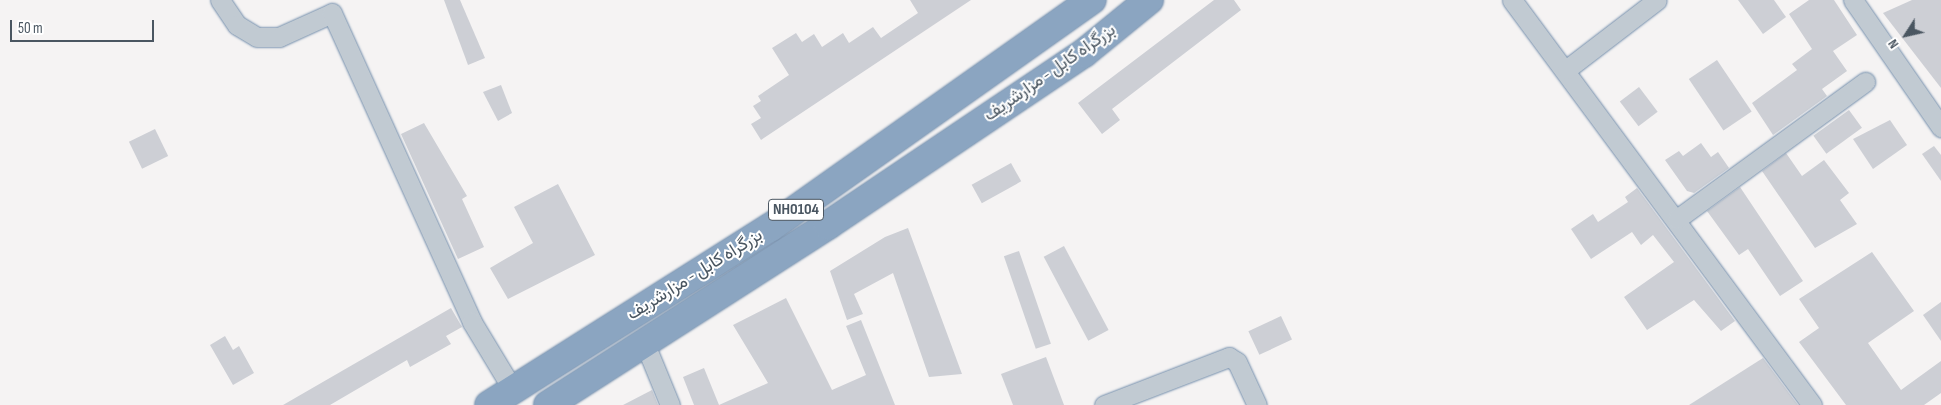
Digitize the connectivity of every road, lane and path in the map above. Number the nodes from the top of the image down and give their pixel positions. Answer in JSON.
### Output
{"nodes":[{"id":1,"x":220,"y":0,"type":"edge"},
{"id":2,"x":1092,"y":0,"type":"edge"},
{"id":3,"x":1149,"y":0,"type":"edge"},
{"id":4,"x":1512,"y":0,"type":"edge"},
{"id":5,"x":1657,"y":0,"type":"edge"},
{"id":6,"x":1853,"y":0,"type":"edge"},
{"id":7,"x":1566,"y":69,"type":"junction"},
{"id":8,"x":1865,"y":82,"type":"dead end"},
{"id":9,"x":1941,"y":127,"type":"edge"},
{"id":10,"x":903,"y":136,"type":"junction"},
{"id":11,"x":921,"y":162,"type":"junction"},
{"id":12,"x":1677,"y":219,"type":"junction"},
{"id":13,"x":644,"y":344,"type":"junction"},
{"id":14,"x":517,"y":398,"type":"edge"},
{"id":15,"x":489,"y":405,"type":"edge"},
{"id":16,"x":548,"y":405,"type":"edge"},
{"id":17,"x":670,"y":405,"type":"edge"},
{"id":18,"x":1104,"y":405,"type":"edge"},
{"id":19,"x":1257,"y":405,"type":"edge"},
{"id":20,"x":1812,"y":405,"type":"edge"}],
"edges":[{"from":1,"to":14,"type":"street"},
{"from":2,"to":10,"type":"highway","name":"بزرگراه کابل - مزارشریف","number":"NH0104"},
{"from":3,"to":11,"type":"highway","name":"بزرگراه کابل - مزارشریف","number":"NH0104"},
{"from":4,"to":7,"type":"street"},
{"from":5,"to":7,"type":"street"},
{"from":6,"to":9,"type":"street"},
{"from":7,"to":12,"type":"street"},
{"from":8,"to":12,"type":"street"},
{"from":10,"to":11,"type":"highway"},
{"from":10,"to":14,"type":"highway","name":"بزرگراه کابل - مزارشریف","number":"NH0104"},
{"from":11,"to":13,"type":"highway","name":"بزرگراه کابل - مزارشریف","number":"NH0104"},
{"from":12,"to":20,"type":"street"},
{"from":13,"to":16,"type":"highway","name":"بزرگراه کابل - مزارشریف","number":"NH0104"},
{"from":13,"to":17,"type":"street"},
{"from":14,"to":15,"type":"highway","name":"بزرگراه کابل - مزارشریف","number":"NH0104"},
{"from":18,"to":19,"type":"street"}]}
